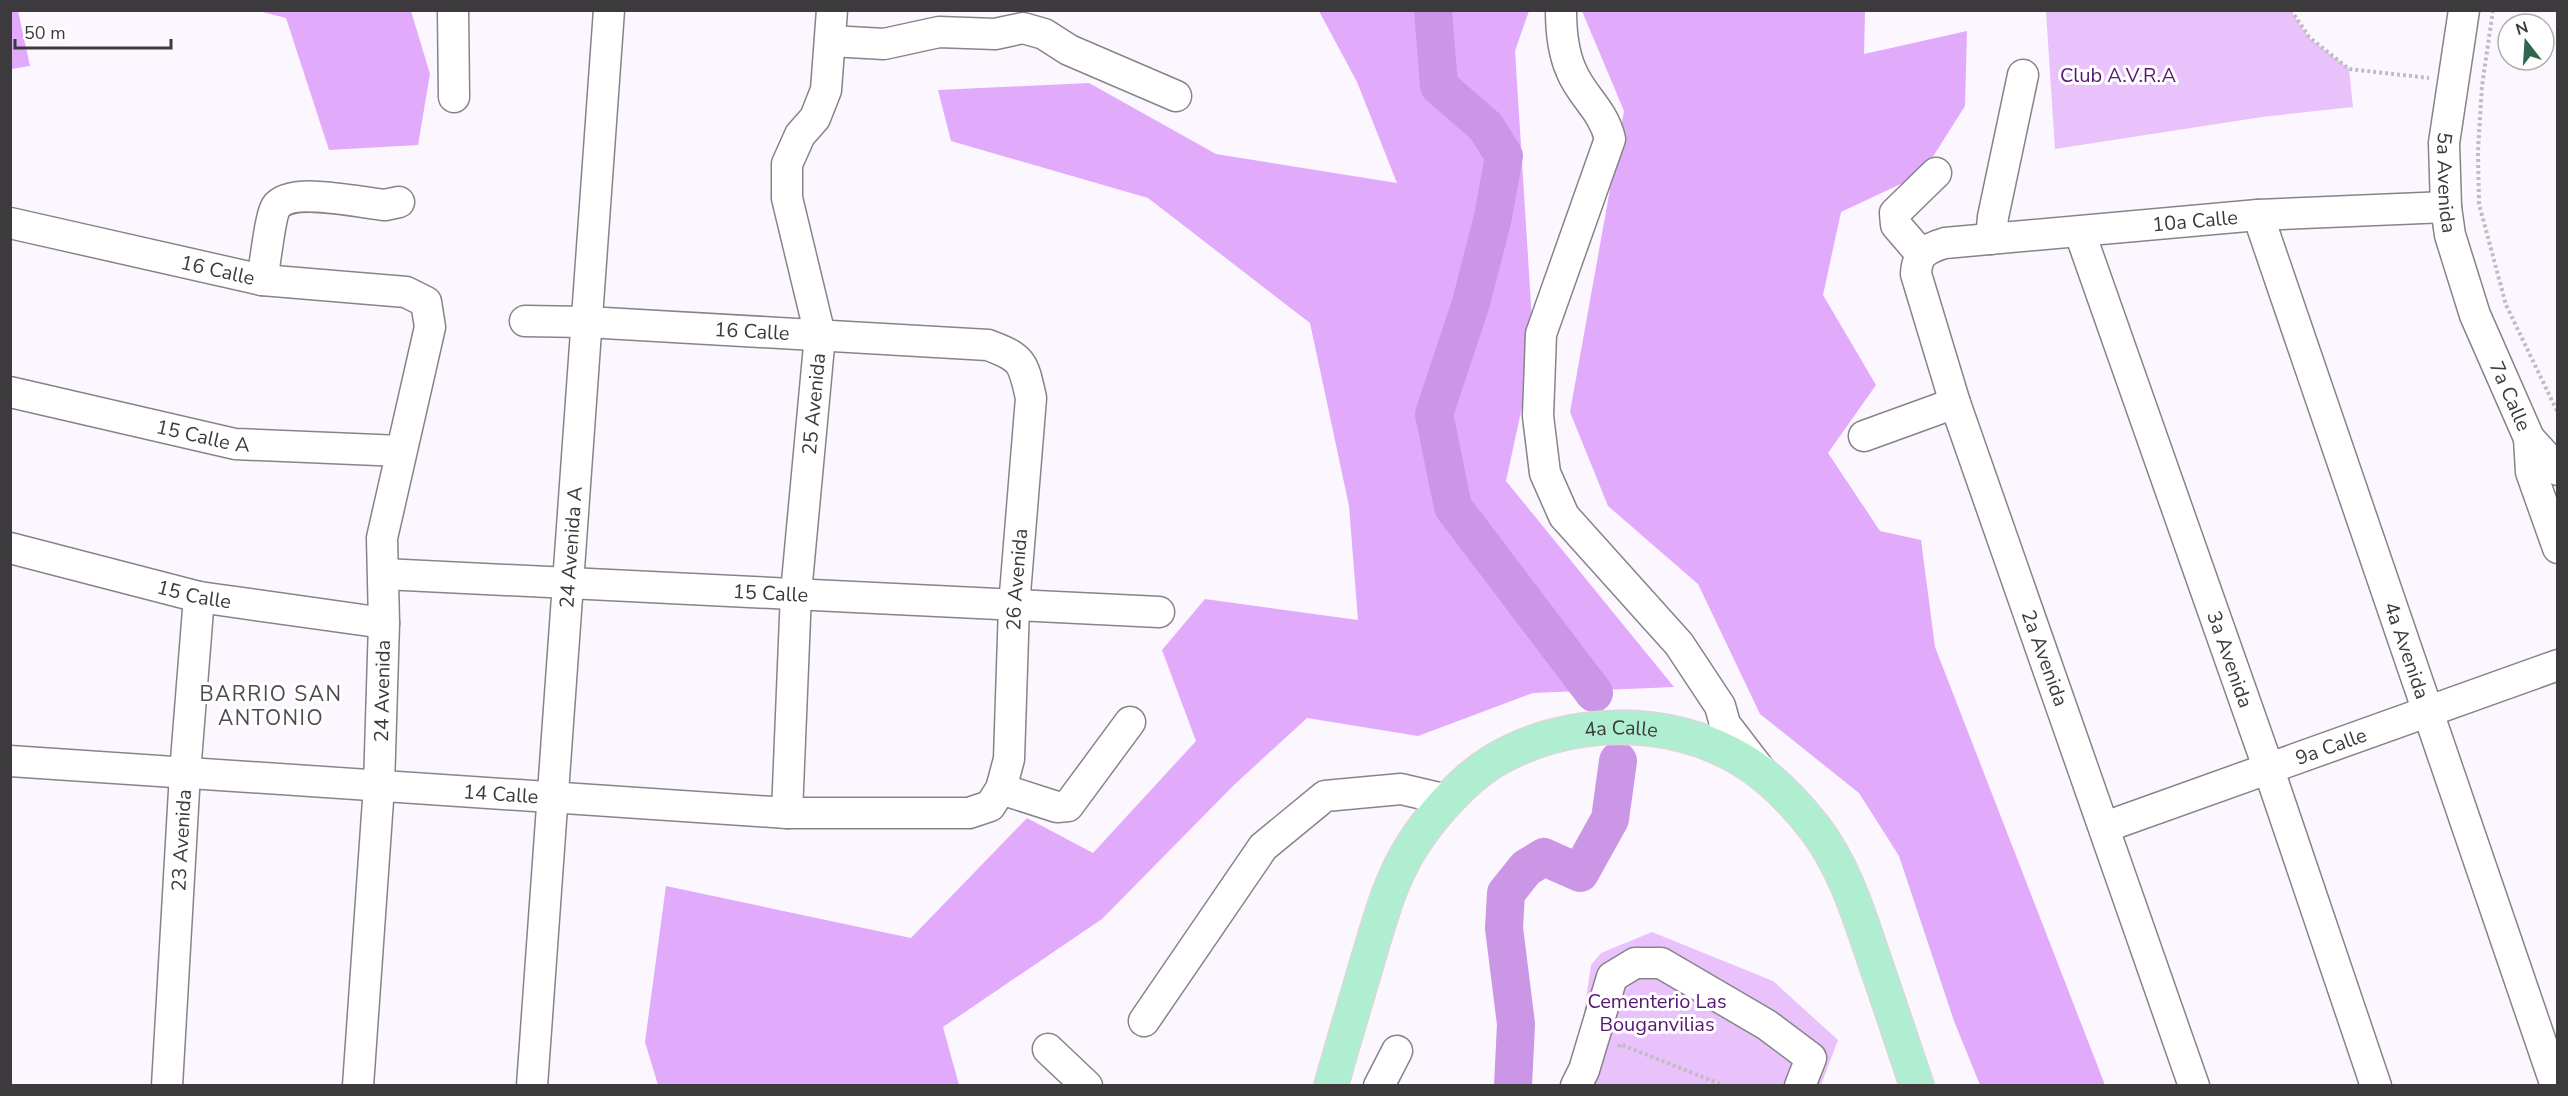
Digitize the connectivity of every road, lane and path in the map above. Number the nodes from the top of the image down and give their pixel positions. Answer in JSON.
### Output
{"nodes":[{"id":1,"x":453,"y":10,"type":"edge"},
{"id":2,"x":609,"y":10,"type":"edge"},
{"id":3,"x":832,"y":10,"type":"edge"},
{"id":4,"x":1561,"y":10,"type":"edge"},
{"id":5,"x":2291,"y":10,"type":"edge"},
{"id":6,"x":2464,"y":10,"type":"edge"},
{"id":7,"x":2493,"y":10,"type":"edge"},
{"id":8,"x":831,"y":41,"type":"junction"},
{"id":9,"x":2022,"y":75,"type":"dead end"},
{"id":10,"x":2452,"y":79,"type":"junction"},
{"id":11,"x":1176,"y":96,"type":"dead end"},
{"id":12,"x":454,"y":97,"type":"dead end"},
{"id":13,"x":1936,"y":173,"type":"dead end"},
{"id":14,"x":399,"y":202,"type":"dead end"},
{"id":15,"x":2446,"y":207,"type":"junction"},
{"id":16,"x":2258,"y":215,"type":"junction"},
{"id":17,"x":10,"y":223,"type":"edge"},
{"id":18,"x":2080,"y":233,"type":"junction"},
{"id":19,"x":1991,"y":239,"type":"junction"},
{"id":20,"x":1933,"y":249,"type":"junction"},
{"id":21,"x":262,"y":280,"type":"junction"},
{"id":22,"x":426,"y":302,"type":"joint"},
{"id":23,"x":2475,"y":315,"type":"joint"},
{"id":24,"x":525,"y":321,"type":"dead end"},
{"id":25,"x":587,"y":322,"type":"junction"},
{"id":26,"x":820,"y":335,"type":"junction"},
{"id":27,"x":1013,"y":354,"type":"joint"},
{"id":28,"x":10,"y":392,"type":"edge"},
{"id":29,"x":1955,"y":403,"type":"junction"},
{"id":30,"x":2558,"y":412,"type":"edge"},
{"id":31,"x":1864,"y":436,"type":"dead end"},
{"id":32,"x":2529,"y":438,"type":"junction"},
{"id":33,"x":400,"y":452,"type":"junction"},
{"id":34,"x":2558,"y":470,"type":"edge"},
{"id":35,"x":10,"y":548,"type":"edge"},
{"id":36,"x":2558,"y":548,"type":"edge"},
{"id":37,"x":384,"y":574,"type":"junction"},
{"id":38,"x":568,"y":584,"type":"junction"},
{"id":39,"x":796,"y":593,"type":"junction"},
{"id":40,"x":199,"y":597,"type":"junction"},
{"id":41,"x":1014,"y":606,"type":"junction"},
{"id":42,"x":1159,"y":612,"type":"dead end"},
{"id":43,"x":384,"y":623,"type":"junction"},
{"id":44,"x":2558,"y":665,"type":"edge"},
{"id":45,"x":2427,"y":710,"type":"junction"},
{"id":46,"x":1130,"y":722,"type":"dead end"},
{"id":47,"x":10,"y":761,"type":"edge"},
{"id":48,"x":2268,"y":767,"type":"junction"},
{"id":49,"x":185,"y":773,"type":"junction"},
{"id":50,"x":1764,"y":774,"type":"junction"},
{"id":51,"x":379,"y":786,"type":"junction"},
{"id":52,"x":554,"y":796,"type":"junction"},
{"id":53,"x":995,"y":797,"type":"junction"},
{"id":54,"x":1448,"y":800,"type":"junction"},
{"id":55,"x":787,"y":813,"type":"junction"},
{"id":56,"x":2105,"y":827,"type":"junction"},
{"id":57,"x":1144,"y":1021,"type":"dead end"},
{"id":58,"x":1048,"y":1049,"type":"dead end"},
{"id":59,"x":1397,"y":1051,"type":"dead end"},
{"id":60,"x":1616,"y":1054,"type":"dead end"},
{"id":61,"x":167,"y":1086,"type":"edge"},
{"id":62,"x":358,"y":1086,"type":"edge"},
{"id":63,"x":531,"y":1086,"type":"edge"},
{"id":64,"x":1087,"y":1086,"type":"edge"},
{"id":65,"x":1331,"y":1086,"type":"edge"},
{"id":66,"x":1379,"y":1086,"type":"edge"},
{"id":67,"x":1576,"y":1086,"type":"edge"},
{"id":68,"x":1725,"y":1086,"type":"edge"},
{"id":69,"x":1800,"y":1086,"type":"edge"},
{"id":70,"x":1917,"y":1086,"type":"edge"},
{"id":71,"x":2194,"y":1086,"type":"edge"},
{"id":72,"x":2376,"y":1086,"type":"edge"},
{"id":73,"x":2556,"y":1086,"type":"edge"}],
"edges":[{"from":1,"to":12,"type":"street"},
{"from":2,"to":25,"type":"street","name":"24 Avenida A"},
{"from":3,"to":8,"type":"street","name":"25 Avenida"},
{"from":4,"to":50,"type":"street"},
{"from":5,"to":10,"type":"path"},
{"from":6,"to":10,"type":"street","name":"5a Avenida"},
{"from":7,"to":30,"type":"path"},
{"from":8,"to":11,"type":"street"},
{"from":8,"to":26,"type":"street","name":"25 Avenida"},
{"from":9,"to":19,"type":"street"},
{"from":10,"to":15,"type":"street","name":"5a Avenida"},
{"from":13,"to":20,"type":"street"},
{"from":14,"to":21,"type":"street"},
{"from":15,"to":16,"type":"street","name":"10a Calle"},
{"from":15,"to":23,"type":"street","name":"5a Avenida"},
{"from":16,"to":18,"type":"street","name":"10a Calle"},
{"from":16,"to":45,"type":"street","name":"4a Avenida"},
{"from":17,"to":21,"type":"street","name":"16 Calle"},
{"from":18,"to":19,"type":"street","name":"10a Calle"},
{"from":18,"to":48,"type":"street","name":"3a Avenida"},
{"from":19,"to":20,"type":"street","name":"10a Calle"},
{"from":20,"to":29,"type":"street","name":"2a Avenida"},
{"from":21,"to":22,"type":"street","name":"16 Calle"},
{"from":22,"to":33,"type":"street","name":"24 Avenida"},
{"from":23,"to":32,"type":"street","name":"7a Calle"},
{"from":24,"to":25,"type":"street","name":"16 Calle"},
{"from":25,"to":26,"type":"street","name":"16 Calle"},
{"from":25,"to":38,"type":"street","name":"24 Avenida A"},
{"from":26,"to":27,"type":"street","name":"16 Calle"},
{"from":26,"to":39,"type":"street","name":"25 Avenida"},
{"from":27,"to":41,"type":"street","name":"26 Avenida"},
{"from":28,"to":33,"type":"street","name":"15 Calle A"},
{"from":29,"to":31,"type":"street"},
{"from":29,"to":56,"type":"street","name":"2a Avenida"},
{"from":32,"to":34,"type":"street","name":"7a Calle"},
{"from":32,"to":36,"type":"street"},
{"from":33,"to":37,"type":"street","name":"24 Avenida"},
{"from":35,"to":40,"type":"street","name":"15 Calle"},
{"from":37,"to":38,"type":"street","name":"15 Calle"},
{"from":37,"to":43,"type":"street","name":"24 Avenida"},
{"from":38,"to":39,"type":"street","name":"15 Calle"},
{"from":38,"to":52,"type":"street","name":"24 Avenida A"},
{"from":39,"to":41,"type":"street","name":"15 Calle"},
{"from":39,"to":55,"type":"street","name":"25 Avenida"},
{"from":40,"to":43,"type":"street","name":"15 Calle"},
{"from":40,"to":49,"type":"street","name":"23 Avenida"},
{"from":41,"to":42,"type":"street","name":"15 Calle"},
{"from":41,"to":53,"type":"street","name":"26 Avenida"},
{"from":43,"to":51,"type":"street","name":"24 Avenida"},
{"from":44,"to":45,"type":"street","name":"9a Calle"},
{"from":45,"to":48,"type":"street","name":"9a Calle"},
{"from":45,"to":73,"type":"street","name":"4a Avenida"},
{"from":46,"to":53,"type":"street"},
{"from":47,"to":49,"type":"street","name":"14 Calle"},
{"from":48,"to":56,"type":"street","name":"9a Calle"},
{"from":48,"to":72,"type":"street","name":"3a Avenida"},
{"from":49,"to":51,"type":"street","name":"14 Calle"},
{"from":49,"to":61,"type":"street","name":"23 Avenida"},
{"from":50,"to":54,"type":"main road","name":"4a Calle"},
{"from":50,"to":70,"type":"main road","name":"4a Calle"},
{"from":51,"to":52,"type":"street","name":"14 Calle"},
{"from":51,"to":62,"type":"street","name":"24 Avenida"},
{"from":52,"to":55,"type":"street","name":"14 Calle"},
{"from":52,"to":63,"type":"street","name":"24 Avenida A"},
{"from":53,"to":55,"type":"street","name":"14 Calle"},
{"from":54,"to":57,"type":"street"},
{"from":54,"to":65,"type":"main road","name":"4a Calle"},
{"from":56,"to":71,"type":"street","name":"2a Avenida"},
{"from":58,"to":64,"type":"street"},
{"from":59,"to":66,"type":"street"},
{"from":60,"to":68,"type":"path"},
{"from":67,"to":69,"type":"street"}]}
